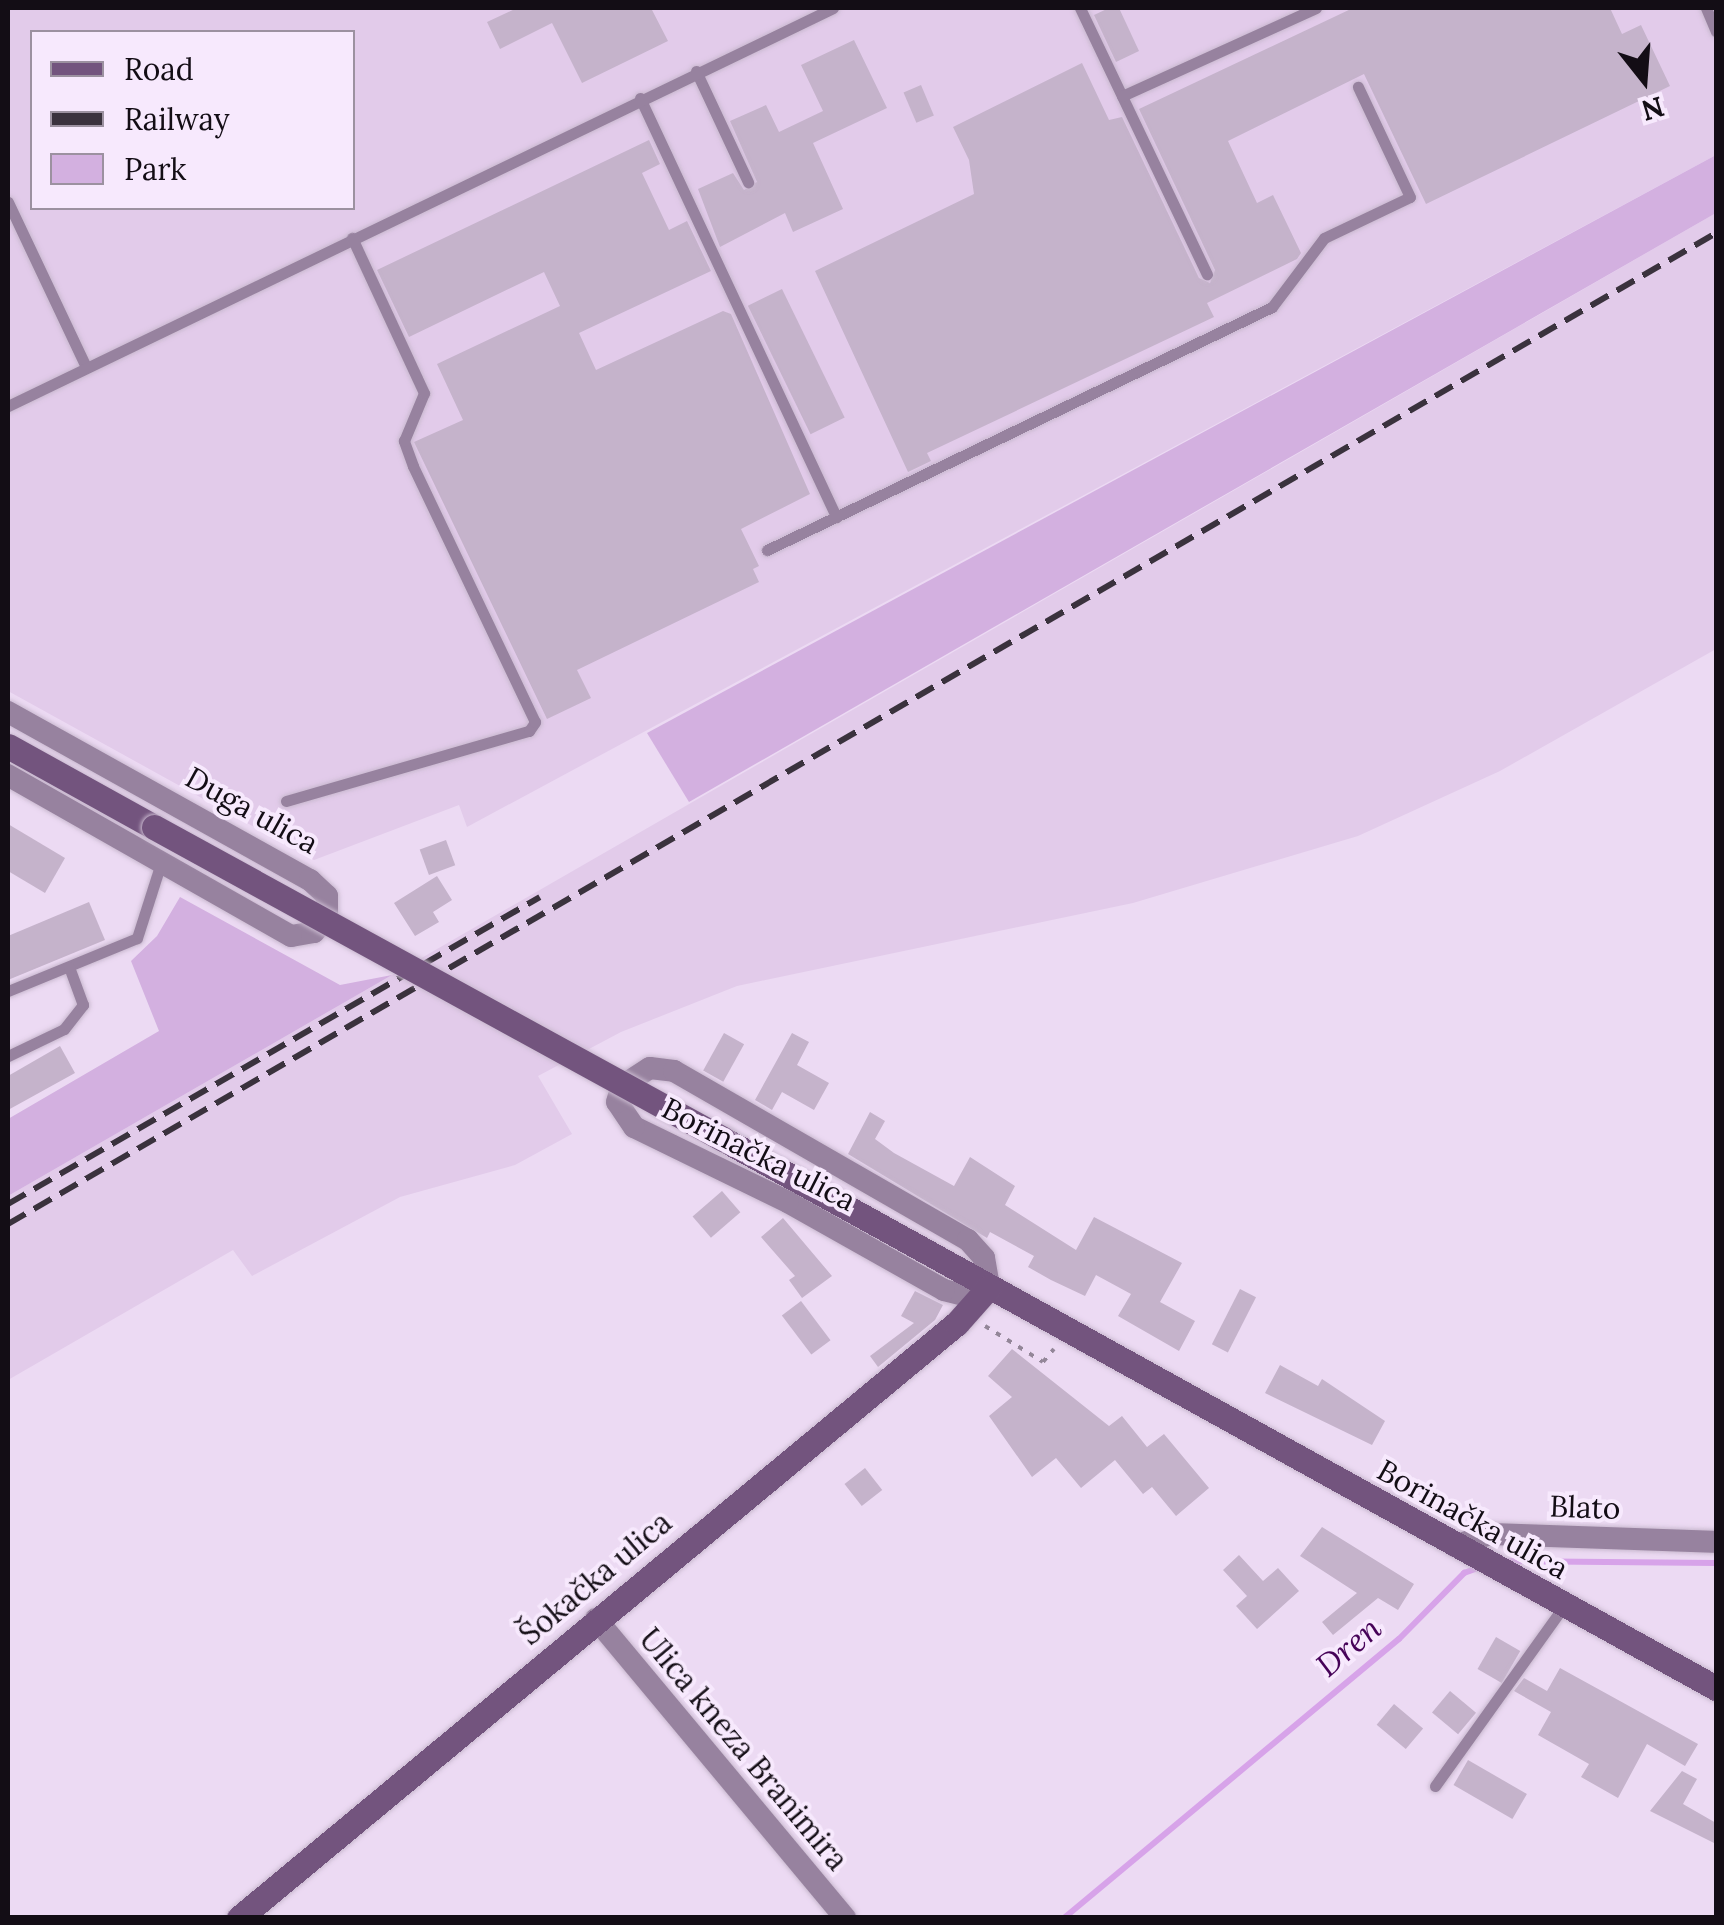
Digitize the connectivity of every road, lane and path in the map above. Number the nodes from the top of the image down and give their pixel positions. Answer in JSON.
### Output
{"nodes":[{"id":1,"x":833,"y":8,"type":"edge"},
{"id":2,"x":1080,"y":8,"type":"edge"},
{"id":3,"x":1316,"y":8,"type":"edge"},
{"id":4,"x":1706,"y":8,"type":"edge"},
{"id":5,"x":1716,"y":31,"type":"edge"},
{"id":6,"x":696,"y":70,"type":"junction"},
{"id":7,"x":1358,"y":87,"type":"dead end"},
{"id":8,"x":1122,"y":96,"type":"junction"},
{"id":9,"x":640,"y":98,"type":"junction"},
{"id":10,"x":748,"y":182,"type":"dead end"},
{"id":11,"x":8,"y":202,"type":"edge"},
{"id":12,"x":352,"y":238,"type":"junction"},
{"id":13,"x":1207,"y":274,"type":"dead end"},
{"id":14,"x":86,"y":367,"type":"junction"},
{"id":15,"x":8,"y":406,"type":"edge"},
{"id":16,"x":836,"y":517,"type":"junction"},
{"id":17,"x":767,"y":550,"type":"dead end"},
{"id":18,"x":8,"y":712,"type":"edge"},
{"id":19,"x":8,"y":746,"type":"edge"},
{"id":20,"x":8,"y":774,"type":"edge"},
{"id":21,"x":286,"y":801,"type":"dead end"},
{"id":22,"x":162,"y":863,"type":"junction"},
{"id":23,"x":68,"y":968,"type":"junction"},
{"id":24,"x":8,"y":992,"type":"edge"},
{"id":25,"x":8,"y":1056,"type":"edge"},
{"id":26,"x":723,"y":1139,"type":"joint"},
{"id":27,"x":984,"y":1293,"type":"junction"},
{"id":28,"x":1716,"y":1542,"type":"edge"},
{"id":29,"x":1462,"y":1550,"type":"junction"},
{"id":30,"x":1563,"y":1608,"type":"junction"},
{"id":31,"x":596,"y":1618,"type":"junction"},
{"id":32,"x":1716,"y":1688,"type":"edge"},
{"id":33,"x":1435,"y":1786,"type":"dead end"},
{"id":34,"x":239,"y":1918,"type":"edge"},
{"id":35,"x":845,"y":1918,"type":"edge"}],
"edges":[{"from":1,"to":6,"type":"lane"},
{"from":2,"to":8,"type":"lane"},
{"from":3,"to":8,"type":"lane"},
{"from":4,"to":5,"type":"lane"},
{"from":6,"to":9,"type":"lane"},
{"from":6,"to":10,"type":"lane"},
{"from":7,"to":16,"type":"lane"},
{"from":8,"to":13,"type":"lane"},
{"from":9,"to":12,"type":"lane"},
{"from":9,"to":16,"type":"lane"},
{"from":11,"to":14,"type":"lane"},
{"from":12,"to":14,"type":"lane"},
{"from":12,"to":21,"type":"lane"},
{"from":14,"to":15,"type":"lane"},
{"from":16,"to":17,"type":"lane"},
{"from":18,"to":22,"type":"street","name":"Duga ulica"},
{"from":19,"to":26,"type":"street","name":"Duga ulica","bridge":true},
{"from":20,"to":22,"type":"street","name":"Duga ulica"},
{"from":22,"to":23,"type":"lane"},
{"from":23,"to":24,"type":"lane"},
{"from":23,"to":25,"type":"lane"},
{"from":26,"to":27,"type":"street","name":"Borinačka ulica"},
{"from":27,"to":27,"type":"street","name":"Borinačka ulica"},
{"from":27,"to":29,"type":"street","name":"Borinačka ulica"},
{"from":27,"to":31,"type":"street","name":"Šokačka ulica"},
{"from":28,"to":29,"type":"street","name":"Blato"},
{"from":29,"to":30,"type":"street","name":"Borinačka ulica"},
{"from":30,"to":32,"type":"street","name":"Borinačka ulica"},
{"from":30,"to":33,"type":"lane"},
{"from":31,"to":34,"type":"street","name":"Šokačka ulica"},
{"from":31,"to":35,"type":"street","name":"Ulica kneza Branimira"}]}
